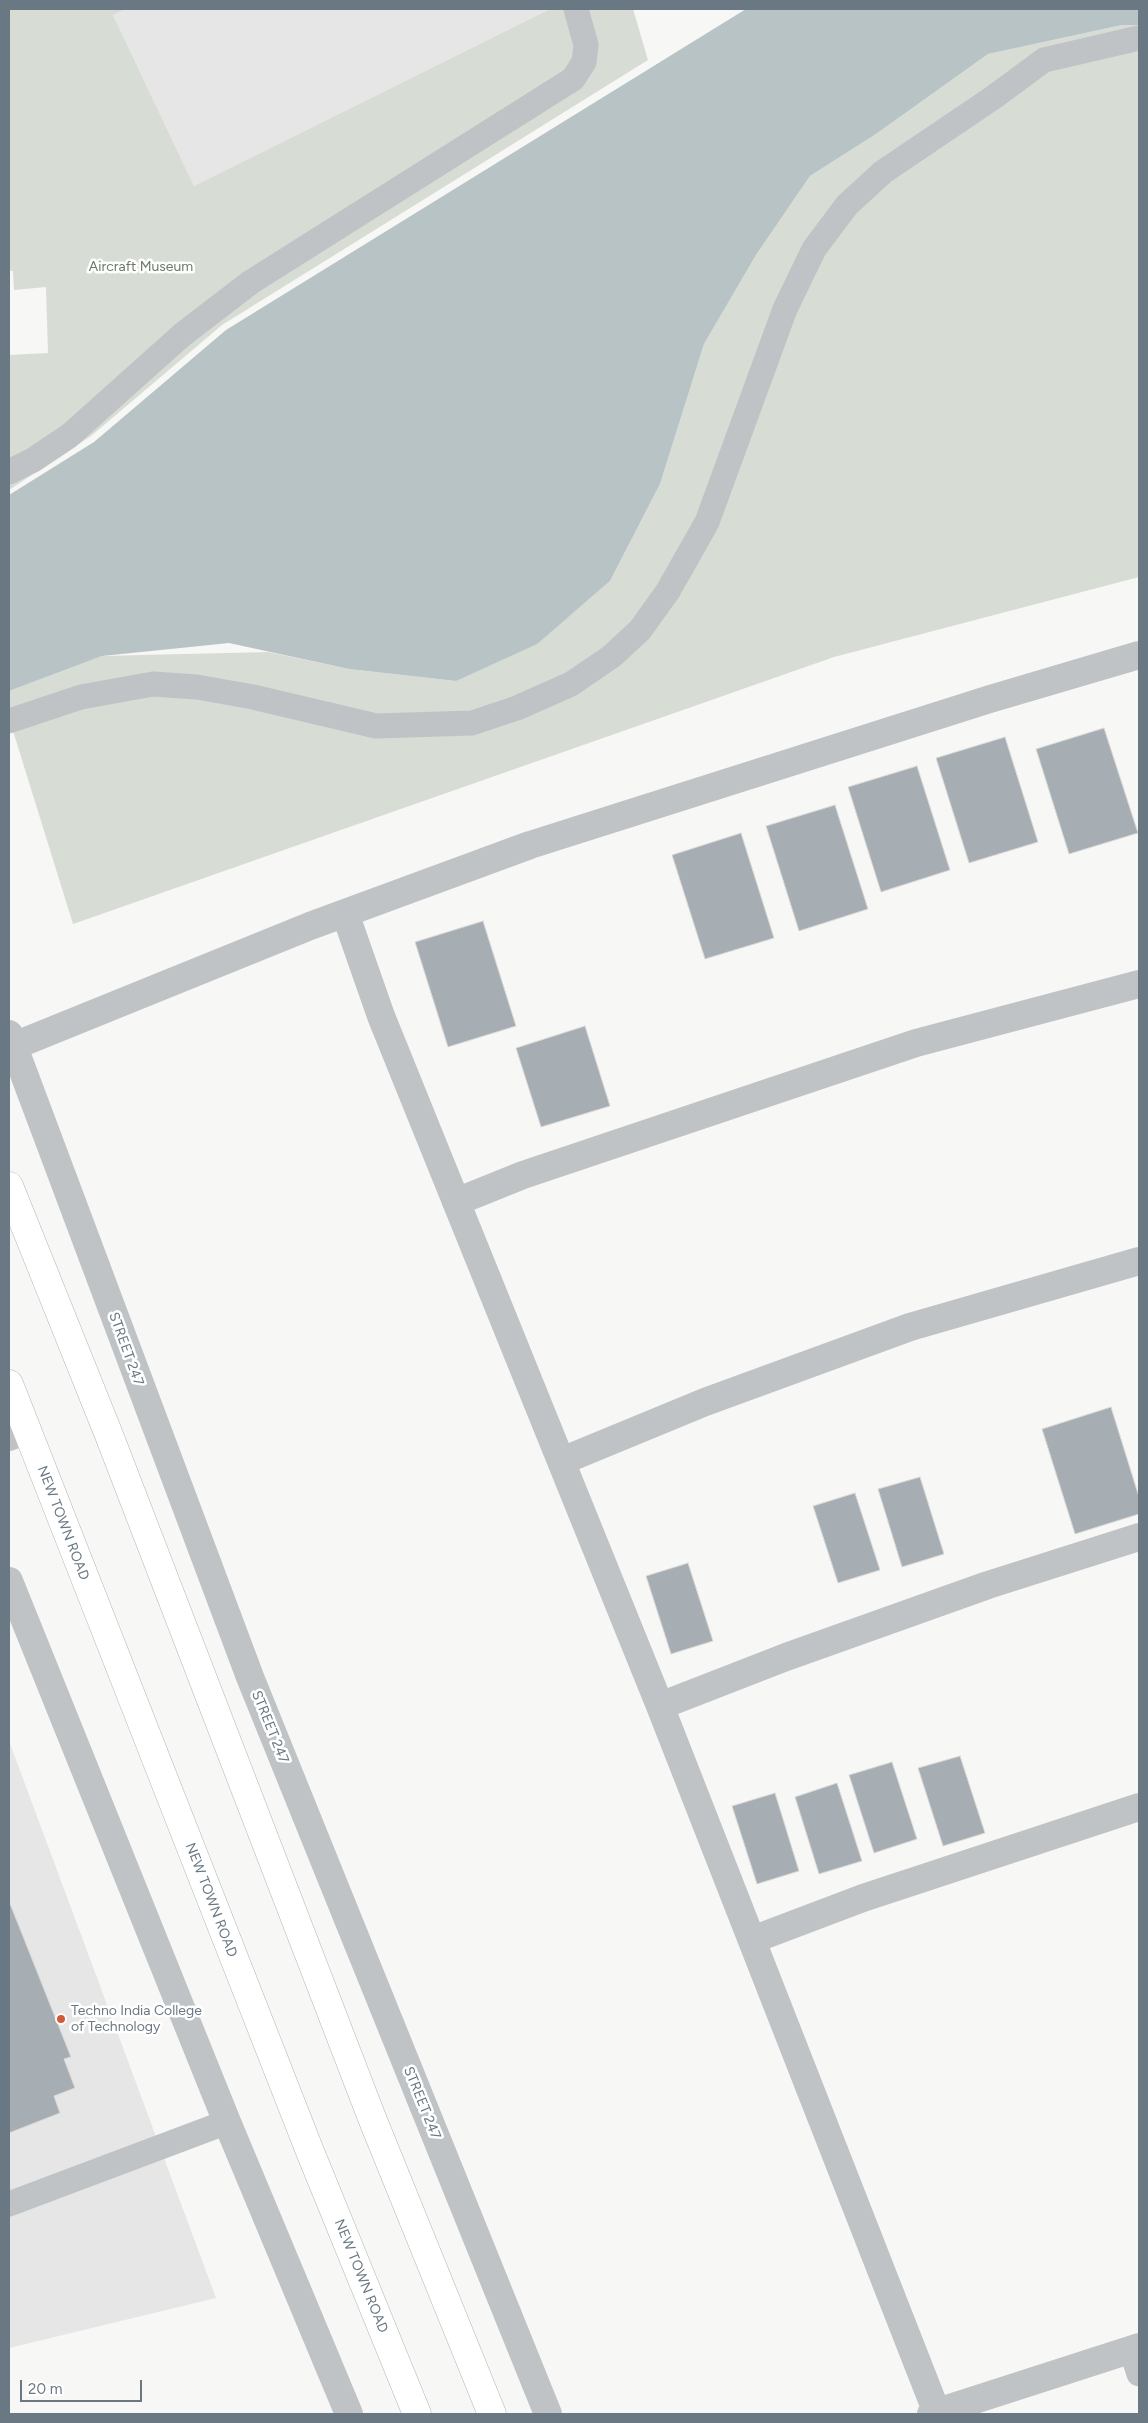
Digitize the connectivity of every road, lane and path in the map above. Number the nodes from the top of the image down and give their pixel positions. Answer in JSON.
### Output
{"nodes":[{"id":1,"x":576,"y":9,"type":"edge"},
{"id":2,"x":1139,"y":38,"type":"edge"},
{"id":3,"x":9,"y":472,"type":"edge"},
{"id":4,"x":1139,"y":655,"type":"edge"},
{"id":5,"x":9,"y":721,"type":"edge"},
{"id":6,"x":345,"y":914,"type":"junction"},
{"id":7,"x":1139,"y":984,"type":"edge"},
{"id":8,"x":10,"y":1043,"type":"edge"},
{"id":9,"x":9,"y":1186,"type":"edge"},
{"id":10,"x":456,"y":1202,"type":"junction"},
{"id":11,"x":1139,"y":1262,"type":"edge"},
{"id":12,"x":9,"y":1384,"type":"edge"},
{"id":13,"x":18,"y":1434,"type":"edge"},
{"id":14,"x":562,"y":1461,"type":"junction"},
{"id":15,"x":1139,"y":1537,"type":"edge"},
{"id":16,"x":9,"y":1581,"type":"edge"},
{"id":17,"x":660,"y":1706,"type":"junction"},
{"id":18,"x":1139,"y":1807,"type":"edge"},
{"id":19,"x":752,"y":1940,"type":"junction"},
{"id":20,"x":227,"y":2122,"type":"junction"},
{"id":21,"x":9,"y":2204,"type":"edge"},
{"id":22,"x":1136,"y":2357,"type":"edge"},
{"id":23,"x":965,"y":2409,"type":"edge"},
{"id":24,"x":934,"y":2413,"type":"edge"},
{"id":25,"x":349,"y":2414,"type":"edge"},
{"id":26,"x":416,"y":2414,"type":"edge"},
{"id":27,"x":492,"y":2414,"type":"edge"},
{"id":28,"x":548,"y":2414,"type":"edge"}],
"edges":[{"from":1,"to":3,"type":"lane"},
{"from":2,"to":5,"type":"lane"},
{"from":4,"to":6,"type":"street"},
{"from":6,"to":8,"type":"street"},
{"from":6,"to":10,"type":"street"},
{"from":7,"to":10,"type":"street"},
{"from":8,"to":28,"type":"street","name":"STREET 247"},
{"from":9,"to":27,"type":"main road"},
{"from":10,"to":14,"type":"street"},
{"from":11,"to":14,"type":"street"},
{"from":12,"to":13,"type":"main road","name":"NEW TOWN ROAD"},
{"from":13,"to":26,"type":"main road","name":"NEW TOWN ROAD"},
{"from":14,"to":17,"type":"street"},
{"from":15,"to":17,"type":"street"},
{"from":16,"to":20,"type":"street"},
{"from":17,"to":19,"type":"street"},
{"from":18,"to":19,"type":"street"},
{"from":19,"to":24,"type":"street"},
{"from":20,"to":21,"type":"lane"},
{"from":20,"to":25,"type":"street"},
{"from":22,"to":23,"type":"street"},
{"from":23,"to":24,"type":"street"}]}
